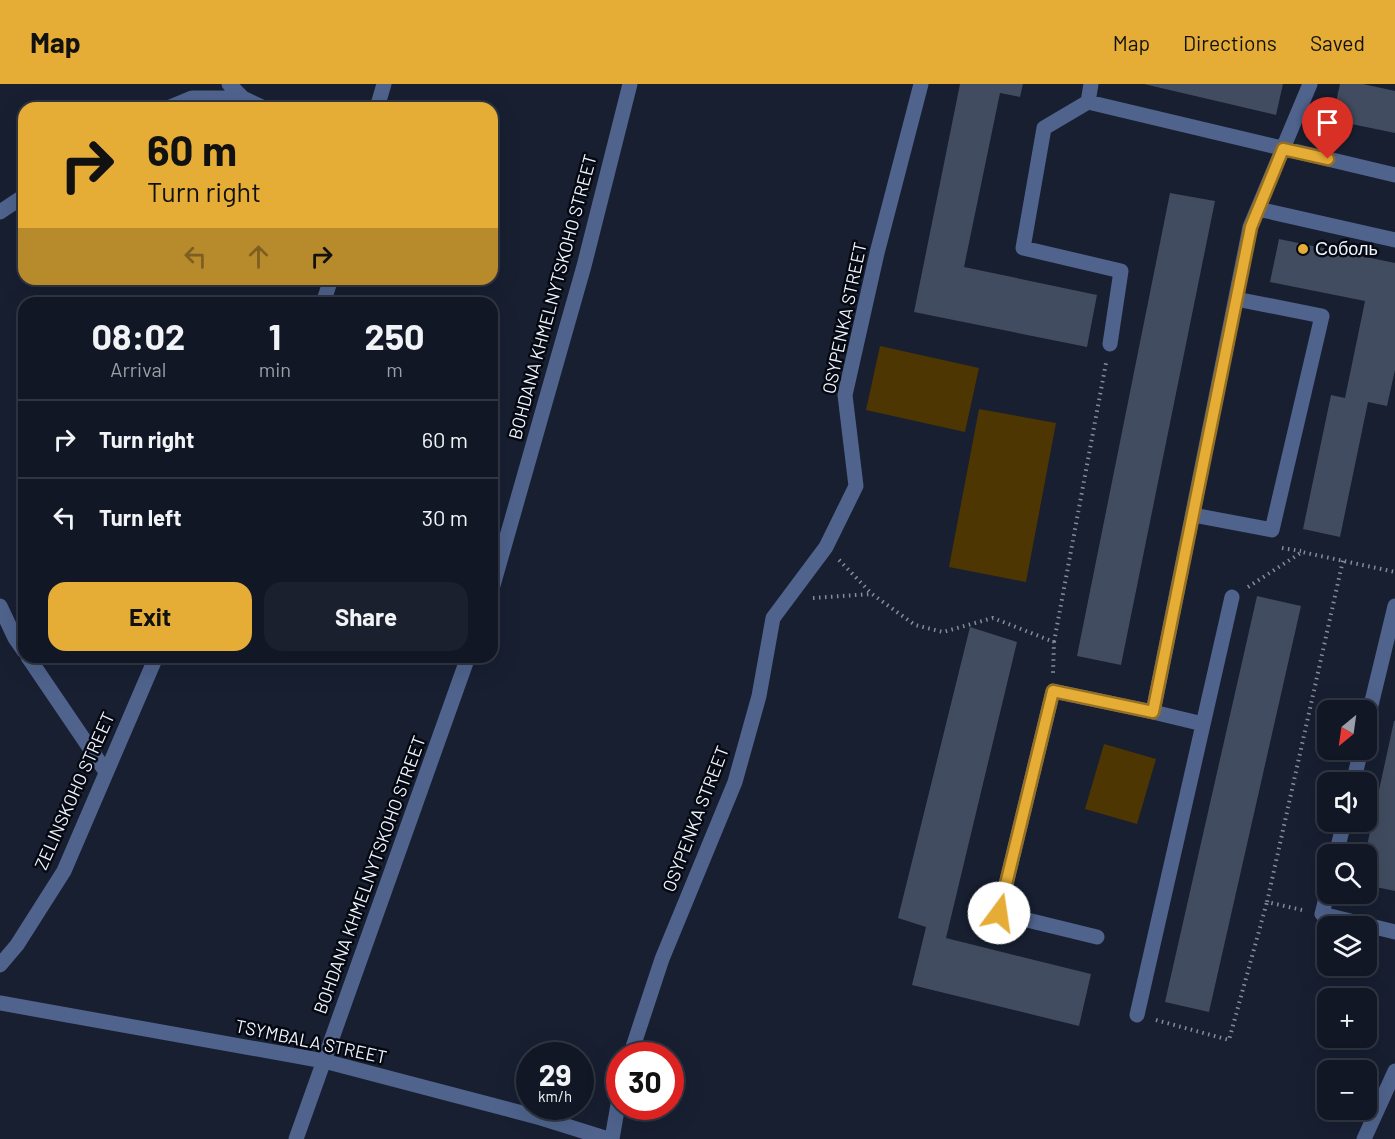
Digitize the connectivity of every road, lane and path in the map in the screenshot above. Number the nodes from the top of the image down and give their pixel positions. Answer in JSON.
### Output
{"nodes":[{"id":1,"x":229,"y":84,"type":"edge"},
{"id":2,"x":384,"y":84,"type":"edge"},
{"id":3,"x":630,"y":84,"type":"edge"},
{"id":4,"x":921,"y":84,"type":"edge"},
{"id":5,"x":1091,"y":84,"type":"edge"},
{"id":6,"x":1310,"y":84,"type":"edge"},
{"id":7,"x":243,"y":98,"type":"junction"},
{"id":8,"x":182,"y":102,"type":"edge"},
{"id":9,"x":251,"y":102,"type":"edge"},
{"id":10,"x":379,"y":102,"type":"edge"},
{"id":11,"x":1088,"y":102,"type":"junction"},
{"id":12,"x":1283,"y":149,"type":"junction"},
{"id":13,"x":1395,"y":175,"type":"edge"},
{"id":14,"x":18,"y":200,"type":"edge"},
{"id":15,"x":1258,"y":209,"type":"junction"},
{"id":16,"x":0,"y":212,"type":"edge"},
{"id":17,"x":1395,"y":240,"type":"edge"},
{"id":18,"x":1236,"y":298,"type":"junction"},
{"id":19,"x":1110,"y":344,"type":"joint"},
{"id":20,"x":1193,"y":515,"type":"junction"},
{"id":21,"x":825,"y":547,"type":"junction"},
{"id":22,"x":1343,"y":560,"type":"junction"},
{"id":23,"x":498,"y":568,"type":"edge"},
{"id":24,"x":1395,"y":572,"type":"edge"},
{"id":25,"x":872,"y":594,"type":"junction"},
{"id":26,"x":1232,"y":597,"type":"joint"},
{"id":27,"x":809,"y":599,"type":"dead end"},
{"id":28,"x":0,"y":606,"type":"edge"},
{"id":29,"x":1395,"y":606,"type":"edge"},
{"id":30,"x":18,"y":642,"type":"edge"},
{"id":31,"x":1054,"y":642,"type":"junction"},
{"id":32,"x":32,"y":663,"type":"edge"},
{"id":33,"x":153,"y":663,"type":"edge"},
{"id":34,"x":466,"y":663,"type":"edge"},
{"id":35,"x":1053,"y":691,"type":"junction"},
{"id":36,"x":1372,"y":700,"type":"edge"},
{"id":37,"x":1153,"y":712,"type":"junction"},
{"id":38,"x":1203,"y":724,"type":"junction"},
{"id":39,"x":106,"y":772,"type":"junction"},
{"id":40,"x":1267,"y":903,"type":"junction"},
{"id":41,"x":1324,"y":904,"type":"edge"},
{"id":42,"x":1322,"y":914,"type":"junction"},
{"id":43,"x":1395,"y":932,"type":"edge"},
{"id":44,"x":1097,"y":938,"type":"dead end"},
{"id":45,"x":0,"y":965,"type":"edge"},
{"id":46,"x":0,"y":1003,"type":"edge"},
{"id":47,"x":1137,"y":1015,"type":"joint"},
{"id":48,"x":635,"y":1042,"type":"edge"},
{"id":49,"x":324,"y":1061,"type":"junction"},
{"id":50,"x":1395,"y":1071,"type":"edge"},
{"id":51,"x":614,"y":1120,"type":"edge"},
{"id":52,"x":296,"y":1139,"type":"edge"},
{"id":53,"x":610,"y":1139,"type":"edge"},
{"id":54,"x":1364,"y":1139,"type":"edge"}],
"edges":[{"from":1,"to":7,"type":"street"},
{"from":2,"to":10,"type":"street"},
{"from":3,"to":23,"type":"street","name":"BOHDANA KHMELNYTSKOHO STREET"},
{"from":4,"to":21,"type":"street","name":"OSYPENKA STREET"},
{"from":5,"to":11,"type":"street"},
{"from":6,"to":12,"type":"street"},
{"from":7,"to":8,"type":"street"},
{"from":7,"to":9,"type":"street"},
{"from":11,"to":12,"type":"street"},
{"from":11,"to":19,"type":"street"},
{"from":12,"to":13,"type":"street"},
{"from":12,"to":15,"type":"street"},
{"from":14,"to":16,"type":"street"},
{"from":15,"to":17,"type":"street"},
{"from":15,"to":18,"type":"street"},
{"from":18,"to":20,"type":"street"},
{"from":18,"to":20,"type":"street"},
{"from":19,"to":31,"type":"path"},
{"from":20,"to":37,"type":"street"},
{"from":21,"to":25,"type":"path"},
{"from":21,"to":48,"type":"street","name":"OSYPENKA STREET"},
{"from":22,"to":24,"type":"path"},
{"from":22,"to":26,"type":"path"},
{"from":22,"to":40,"type":"path"},
{"from":25,"to":27,"type":"path"},
{"from":25,"to":31,"type":"path"},
{"from":26,"to":38,"type":"street"},
{"from":28,"to":30,"type":"street"},
{"from":29,"to":36,"type":"street"},
{"from":31,"to":35,"type":"path"},
{"from":32,"to":39,"type":"street"},
{"from":33,"to":39,"type":"street","name":"ZELINSKOHO STREET"},
{"from":34,"to":49,"type":"street","name":"BOHDANA KHMELNYTSKOHO STREET"},
{"from":35,"to":37,"type":"street"},
{"from":35,"to":44,"type":"street"},
{"from":37,"to":38,"type":"street"},
{"from":38,"to":47,"type":"street"},
{"from":39,"to":45,"type":"street","name":"ZELINSKOHO STREET"},
{"from":40,"to":42,"type":"path"},
{"from":40,"to":47,"type":"path"},
{"from":41,"to":42,"type":"street"},
{"from":42,"to":43,"type":"street"},
{"from":46,"to":49,"type":"street","name":"TSYMBALA STREET"},
{"from":49,"to":52,"type":"street","name":"BOHDANA KHMELNYTSKOHO STREET"},
{"from":49,"to":53,"type":"street","name":"TSYMBALA STREET"},
{"from":50,"to":54,"type":"street"},
{"from":51,"to":53,"type":"street"}]}
